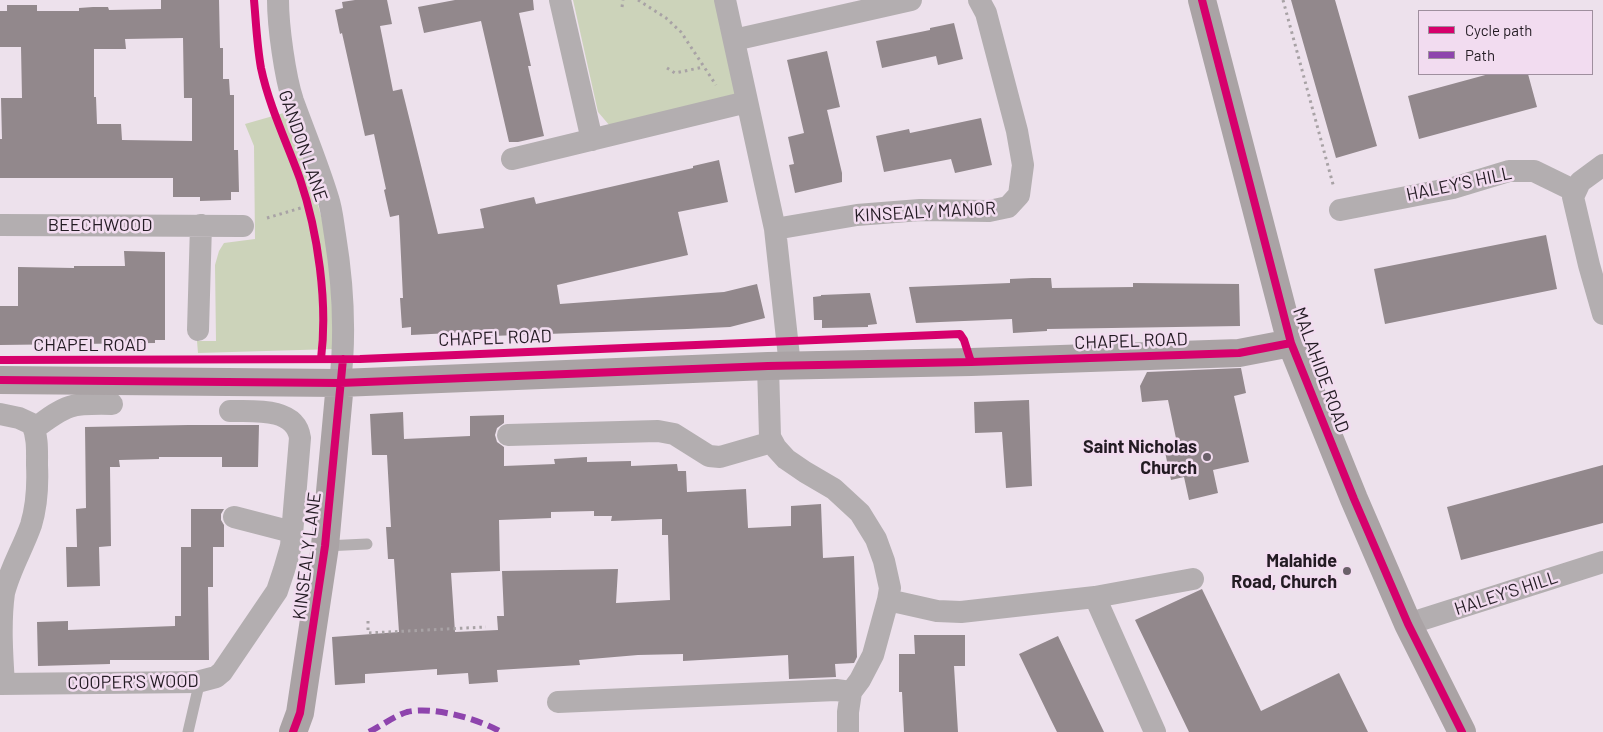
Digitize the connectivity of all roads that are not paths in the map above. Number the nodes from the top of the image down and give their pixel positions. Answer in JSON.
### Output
{"nodes":[{"id":1,"x":278,"y":0,"type":"edge"},
{"id":2,"x":560,"y":0,"type":"edge"},
{"id":3,"x":725,"y":0,"type":"edge"},
{"id":4,"x":911,"y":0,"type":"edge"},
{"id":5,"x":979,"y":0,"type":"edge"},
{"id":6,"x":1202,"y":0,"type":"edge"},
{"id":7,"x":734,"y":40,"type":"junction"},
{"id":8,"x":739,"y":104,"type":"junction"},
{"id":9,"x":592,"y":140,"type":"junction"},
{"id":10,"x":512,"y":159,"type":"dead end"},
{"id":11,"x":1603,"y":165,"type":"edge"},
{"id":12,"x":1575,"y":191,"type":"junction"},
{"id":13,"x":1340,"y":210,"type":"road end"},
{"id":14,"x":0,"y":225,"type":"edge"},
{"id":15,"x":200,"y":225,"type":"junction"},
{"id":16,"x":243,"y":226,"type":"road end"},
{"id":17,"x":775,"y":229,"type":"junction"},
{"id":18,"x":1603,"y":314,"type":"edge"},
{"id":19,"x":198,"y":330,"type":"dead end"},
{"id":20,"x":1291,"y":343,"type":"junction"},
{"id":21,"x":779,"y":366,"type":"junction"},
{"id":22,"x":0,"y":380,"type":"edge"},
{"id":23,"x":340,"y":382,"type":"junction"},
{"id":24,"x":112,"y":404,"type":"dead end"},
{"id":25,"x":230,"y":411,"type":"dead end"},
{"id":26,"x":0,"y":414,"type":"edge"},
{"id":27,"x":34,"y":429,"type":"junction"},
{"id":28,"x":508,"y":434,"type":"dead end"},
{"id":29,"x":772,"y":442,"type":"junction"},
{"id":30,"x":234,"y":517,"type":"dead end"},
{"id":31,"x":292,"y":532,"type":"junction"},
{"id":32,"x":367,"y":544,"type":"dead end"},
{"id":33,"x":325,"y":546,"type":"junction"},
{"id":34,"x":1603,"y":562,"type":"edge"},
{"id":35,"x":1194,"y":579,"type":"dead end"},
{"id":36,"x":1095,"y":597,"type":"junction"},
{"id":37,"x":888,"y":600,"type":"junction"},
{"id":38,"x":1408,"y":624,"type":"junction"},
{"id":39,"x":203,"y":682,"type":"junction"},
{"id":40,"x":2,"y":684,"type":"edge"},
{"id":41,"x":851,"y":692,"type":"junction"},
{"id":42,"x":558,"y":702,"type":"dead end"},
{"id":43,"x":188,"y":732,"type":"edge"},
{"id":44,"x":293,"y":732,"type":"edge"},
{"id":45,"x":848,"y":732,"type":"edge"},
{"id":46,"x":1155,"y":732,"type":"edge"},
{"id":47,"x":1462,"y":732,"type":"edge"}],
"edges":[{"from":1,"to":23,"type":"street","name":"GANDON LANE"},
{"from":2,"to":9,"type":"street"},
{"from":3,"to":7,"type":"street"},
{"from":4,"to":7,"type":"street"},
{"from":5,"to":17,"type":"street","name":"KINSEALY MANOR"},
{"from":6,"to":20,"type":"street","name":"MALAHIDE ROAD"},
{"from":7,"to":8,"type":"street"},
{"from":8,"to":9,"type":"street"},
{"from":8,"to":17,"type":"street"},
{"from":9,"to":10,"type":"street"},
{"from":11,"to":12,"type":"street"},
{"from":12,"to":13,"type":"street","name":"HALEY'S HILL"},
{"from":12,"to":18,"type":"street"},
{"from":14,"to":15,"type":"street","name":"BEECHWOOD"},
{"from":15,"to":16,"type":"street","name":"BEECHWOOD"},
{"from":15,"to":19,"type":"street"},
{"from":17,"to":21,"type":"street"},
{"from":20,"to":21,"type":"street","name":"CHAPEL ROAD"},
{"from":20,"to":38,"type":"street","name":"MALAHIDE ROAD"},
{"from":21,"to":23,"type":"street","name":"CHAPEL ROAD"},
{"from":21,"to":29,"type":"street"},
{"from":22,"to":23,"type":"street","name":"CHAPEL ROAD"},
{"from":23,"to":33,"type":"street","name":"KINSEALY LANE"},
{"from":24,"to":27,"type":"street"},
{"from":25,"to":31,"type":"street","name":"COOPER'S WOOD"},
{"from":26,"to":27,"type":"street"},
{"from":27,"to":40,"type":"street","name":"COOPER'S WOOD"},
{"from":28,"to":29,"type":"street"},
{"from":29,"to":37,"type":"street"},
{"from":30,"to":31,"type":"street"},
{"from":31,"to":39,"type":"street","name":"COOPER'S WOOD"},
{"from":32,"to":33,"type":"lane"},
{"from":33,"to":44,"type":"street","name":"KINSEALY LANE"},
{"from":34,"to":38,"type":"street","name":"HALEY'S HILL"},
{"from":35,"to":36,"type":"street"},
{"from":36,"to":37,"type":"street"},
{"from":36,"to":46,"type":"street"},
{"from":37,"to":41,"type":"street"},
{"from":38,"to":47,"type":"street","name":"MALAHIDE ROAD"},
{"from":39,"to":40,"type":"street","name":"COOPER'S WOOD"},
{"from":39,"to":43,"type":"lane"},
{"from":41,"to":42,"type":"street"},
{"from":41,"to":45,"type":"street"}]}
